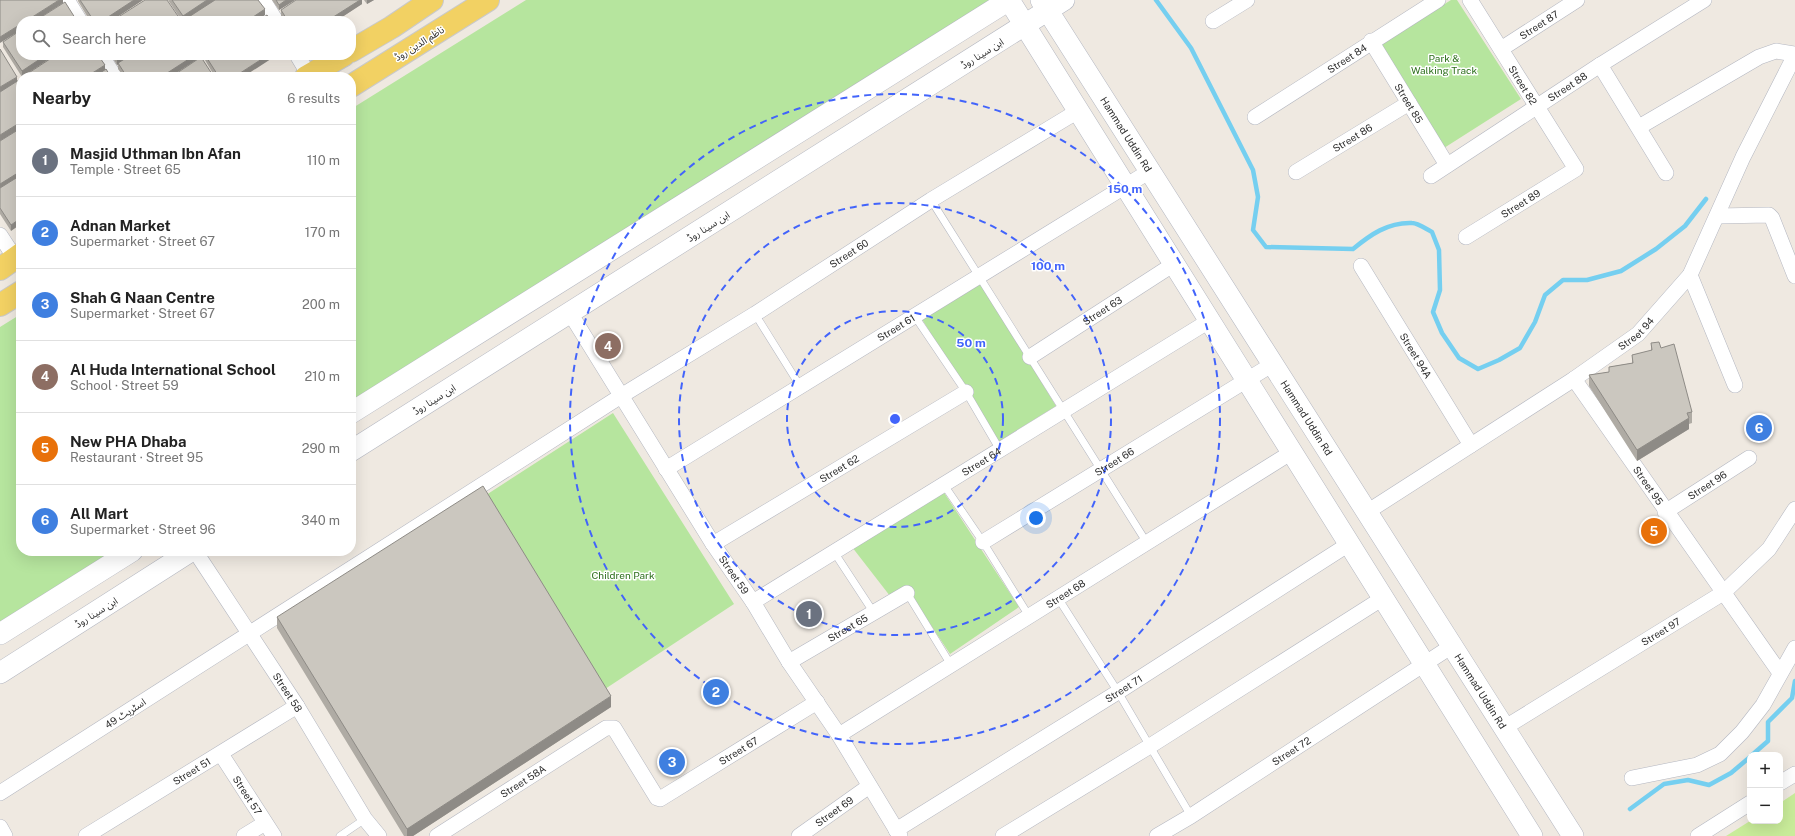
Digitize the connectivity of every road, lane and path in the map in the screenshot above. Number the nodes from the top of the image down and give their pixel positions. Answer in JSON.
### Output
{"nodes":[{"id":1,"x":66,"y":0,"type":"edge"},
{"id":2,"x":263,"y":0,"type":"edge"},
{"id":3,"x":432,"y":0,"type":"edge"},
{"id":4,"x":488,"y":0,"type":"edge"},
{"id":5,"x":1009,"y":0,"type":"edge"},
{"id":6,"x":1247,"y":0,"type":"edge"},
{"id":7,"x":1438,"y":0,"type":"edge"},
{"id":8,"x":1470,"y":0,"type":"edge"},
{"id":9,"x":1578,"y":0,"type":"edge"},
{"id":10,"x":1704,"y":0,"type":"edge"},
{"id":11,"x":1051,"y":3,"type":"edge"},
{"id":12,"x":77,"y":16,"type":"edge"},
{"id":13,"x":273,"y":16,"type":"edge"},
{"id":14,"x":1214,"y":21,"type":"dead end"},
{"id":15,"x":1025,"y":26,"type":"junction"},
{"id":16,"x":1371,"y":41,"type":"junction"},
{"id":17,"x":356,"y":48,"type":"edge"},
{"id":18,"x":1501,"y":49,"type":"junction"},
{"id":19,"x":1795,"y":54,"type":"edge"},
{"id":20,"x":104,"y":60,"type":"edge"},
{"id":21,"x":300,"y":60,"type":"edge"},
{"id":22,"x":335,"y":60,"type":"edge"},
{"id":23,"x":1600,"y":65,"type":"junction"},
{"id":24,"x":112,"y":72,"type":"edge"},
{"id":25,"x":306,"y":72,"type":"edge"},
{"id":26,"x":315,"y":72,"type":"edge"},
{"id":27,"x":356,"y":83,"type":"edge"},
{"id":28,"x":1409,"y":103,"type":"junction"},
{"id":29,"x":1537,"y":106,"type":"junction"},
{"id":30,"x":1078,"y":111,"type":"junction"},
{"id":31,"x":1255,"y":117,"type":"dead end"},
{"id":32,"x":1639,"y":127,"type":"junction"},
{"id":33,"x":1447,"y":165,"type":"junction"},
{"id":34,"x":1576,"y":169,"type":"joint"},
{"id":35,"x":1150,"y":171,"type":"junction"},
{"id":36,"x":1296,"y":172,"type":"dead end"},
{"id":37,"x":1666,"y":172,"type":"dead end"},
{"id":38,"x":1431,"y":176,"type":"dead end"},
{"id":39,"x":1124,"y":185,"type":"junction"},
{"id":40,"x":931,"y":200,"type":"junction"},
{"id":41,"x":1717,"y":216,"type":"junction"},
{"id":42,"x":0,"y":235,"type":"edge"},
{"id":43,"x":1466,"y":237,"type":"dead end"},
{"id":44,"x":12,"y":261,"type":"edge"},
{"id":45,"x":1174,"y":264,"type":"junction"},
{"id":46,"x":1361,"y":266,"type":"dead end"},
{"id":47,"x":979,"y":275,"type":"junction"},
{"id":48,"x":1690,"y":275,"type":"junction"},
{"id":49,"x":1795,"y":276,"type":"edge"},
{"id":50,"x":16,"y":295,"type":"edge"},
{"id":51,"x":0,"y":305,"type":"edge"},
{"id":52,"x":570,"y":313,"type":"junction"},
{"id":53,"x":755,"y":314,"type":"junction"},
{"id":54,"x":914,"y":315,"type":"junction"},
{"id":55,"x":1210,"y":321,"type":"junction"},
{"id":56,"x":1030,"y":357,"type":"junction"},
{"id":57,"x":1273,"y":364,"type":"junction"},
{"id":58,"x":1574,"y":379,"type":"junction"},
{"id":59,"x":1246,"y":380,"type":"junction"},
{"id":60,"x":800,"y":386,"type":"junction"},
{"id":61,"x":1735,"y":386,"type":"dead end"},
{"id":62,"x":966,"y":392,"type":"junction"},
{"id":63,"x":621,"y":396,"type":"junction"},
{"id":64,"x":356,"y":410,"type":"edge"},
{"id":65,"x":1064,"y":411,"type":"junction"},
{"id":66,"x":1471,"y":446,"type":"junction"},
{"id":67,"x":356,"y":448,"type":"edge"},
{"id":68,"x":1000,"y":450,"type":"junction"},
{"id":69,"x":1292,"y":452,"type":"junction"},
{"id":70,"x":1748,"y":458,"type":"dead end"},
{"id":71,"x":666,"y":469,"type":"junction"},
{"id":72,"x":1100,"y":469,"type":"junction"},
{"id":73,"x":944,"y":485,"type":"junction"},
{"id":74,"x":1795,"y":509,"type":"edge"},
{"id":75,"x":1367,"y":512,"type":"junction"},
{"id":76,"x":1665,"y":512,"type":"junction"},
{"id":77,"x":983,"y":542,"type":"junction"},
{"id":78,"x":1147,"y":543,"type":"junction"},
{"id":79,"x":712,"y":544,"type":"junction"},
{"id":80,"x":1349,"y":544,"type":"junction"},
{"id":81,"x":834,"y":552,"type":"junction"},
{"id":82,"x":124,"y":556,"type":"edge"},
{"id":83,"x":183,"y":556,"type":"edge"},
{"id":84,"x":198,"y":556,"type":"edge"},
{"id":85,"x":907,"y":593,"type":"joint"},
{"id":86,"x":1723,"y":593,"type":"junction"},
{"id":87,"x":1058,"y":598,"type":"junction"},
{"id":88,"x":1383,"y":598,"type":"junction"},
{"id":89,"x":753,"y":602,"type":"junction"},
{"id":90,"x":874,"y":613,"type":"junction"},
{"id":91,"x":1029,"y":616,"type":"junction"},
{"id":92,"x":250,"y":632,"type":"junction"},
{"id":93,"x":0,"y":634,"type":"edge"},
{"id":94,"x":1452,"y":646,"type":"junction"},
{"id":95,"x":1795,"y":648,"type":"edge"},
{"id":96,"x":789,"y":662,"type":"junction"},
{"id":97,"x":1424,"y":664,"type":"junction"},
{"id":98,"x":951,"y":665,"type":"junction"},
{"id":99,"x":0,"y":673,"type":"edge"},
{"id":100,"x":1780,"y":673,"type":"junction"},
{"id":101,"x":1118,"y":692,"type":"junction"},
{"id":102,"x":817,"y":702,"type":"junction"},
{"id":103,"x":296,"y":706,"type":"junction"},
{"id":104,"x":609,"y":727,"type":"joint"},
{"id":105,"x":1504,"y":728,"type":"junction"},
{"id":106,"x":839,"y":735,"type":"junction"},
{"id":107,"x":1150,"y":746,"type":"junction"},
{"id":108,"x":221,"y":754,"type":"junction"},
{"id":109,"x":1795,"y":774,"type":"edge"},
{"id":110,"x":1632,"y":778,"type":"dead end"},
{"id":111,"x":1783,"y":781,"type":"edge"},
{"id":112,"x":868,"y":787,"type":"junction"},
{"id":113,"x":0,"y":793,"type":"edge"},
{"id":114,"x":1747,"y":805,"type":"edge"},
{"id":115,"x":1191,"y":816,"type":"junction"},
{"id":116,"x":365,"y":819,"type":"junction"},
{"id":117,"x":265,"y":823,"type":"junction"},
{"id":118,"x":0,"y":827,"type":"edge"},
{"id":119,"x":898,"y":833,"type":"edge"},
{"id":120,"x":5,"y":836,"type":"edge"},
{"id":121,"x":86,"y":836,"type":"edge"},
{"id":122,"x":244,"y":836,"type":"edge"},
{"id":123,"x":274,"y":836,"type":"edge"},
{"id":124,"x":340,"y":836,"type":"edge"},
{"id":125,"x":379,"y":836,"type":"edge"},
{"id":126,"x":437,"y":836,"type":"edge"},
{"id":127,"x":799,"y":836,"type":"edge"},
{"id":128,"x":1003,"y":836,"type":"edge"},
{"id":129,"x":1157,"y":836,"type":"edge"},
{"id":130,"x":1532,"y":836,"type":"edge"},
{"id":131,"x":1572,"y":836,"type":"edge"},
{"id":132,"x":1698,"y":836,"type":"edge"}],
"edges":[{"from":1,"to":12,"type":"street"},
{"from":2,"to":13,"type":"street"},
{"from":3,"to":17,"type":"main road"},
{"from":4,"to":27,"type":"main road","name":"ناظم الدین روڈ"},
{"from":5,"to":15,"type":"street"},
{"from":5,"to":64,"type":"street"},
{"from":6,"to":14,"type":"street"},
{"from":7,"to":16,"type":"street","name":"Street 84"},
{"from":8,"to":18,"type":"street","name":"Street 82"},
{"from":9,"to":18,"type":"street","name":"Street 87"},
{"from":10,"to":23,"type":"street","name":"Street 88"},
{"from":11,"to":15,"type":"street","name":"ابن سینا روڈ"},
{"from":11,"to":35,"type":"street","name":"Hammad Uddin Rd"},
{"from":15,"to":30,"type":"street"},
{"from":15,"to":52,"type":"street","name":"ابن سینا روڈ"},
{"from":16,"to":28,"type":"street","name":"Street 85"},
{"from":16,"to":31,"type":"street","name":"Street 84"},
{"from":18,"to":29,"type":"street","name":"Street 82"},
{"from":19,"to":32,"type":"street"},
{"from":19,"to":41,"type":"street","name":"Street 94"},
{"from":20,"to":24,"type":"street"},
{"from":21,"to":25,"type":"street"},
{"from":22,"to":26,"type":"main road"},
{"from":23,"to":29,"type":"street","name":"Street 88"},
{"from":23,"to":32,"type":"street"},
{"from":28,"to":33,"type":"street","name":"Street 85"},
{"from":28,"to":36,"type":"street","name":"Street 86"},
{"from":29,"to":33,"type":"street","name":"Street 88"},
{"from":29,"to":34,"type":"street","name":"Street 82"},
{"from":30,"to":39,"type":"street"},
{"from":30,"to":40,"type":"street","name":"Street 60"},
{"from":32,"to":37,"type":"street"},
{"from":33,"to":38,"type":"street","name":"Street 88"},
{"from":34,"to":43,"type":"street","name":"Street 89"},
{"from":35,"to":39,"type":"street","name":"Street 61"},
{"from":35,"to":57,"type":"street","name":"Hammad Uddin Rd"},
{"from":39,"to":45,"type":"street"},
{"from":39,"to":47,"type":"street","name":"Street 61"},
{"from":40,"to":47,"type":"lane"},
{"from":40,"to":53,"type":"street","name":"Street 60"},
{"from":41,"to":48,"type":"street","name":"Street 94"},
{"from":41,"to":49,"type":"street"},
{"from":42,"to":44,"type":"street"},
{"from":45,"to":55,"type":"street"},
{"from":45,"to":56,"type":"street","name":"Street 63"},
{"from":46,"to":66,"type":"street","name":"Street 94A"},
{"from":47,"to":54,"type":"street","name":"Street 61"},
{"from":47,"to":56,"type":"lane"},
{"from":48,"to":58,"type":"street","name":"Street 94"},
{"from":48,"to":61,"type":"street"},
{"from":50,"to":51,"type":"main road"},
{"from":52,"to":63,"type":"street","name":"Street 59"},
{"from":52,"to":67,"type":"street","name":"ابن سینا روڈ"},
{"from":53,"to":60,"type":"lane"},
{"from":53,"to":63,"type":"street","name":"Street 60"},
{"from":54,"to":60,"type":"street","name":"Street 61"},
{"from":54,"to":62,"type":"lane"},
{"from":55,"to":59,"type":"street"},
{"from":55,"to":65,"type":"street","name":"Street 64"},
{"from":56,"to":65,"type":"lane"},
{"from":57,"to":59,"type":"street","name":"Street 66"},
{"from":57,"to":75,"type":"street","name":"Hammad Uddin Rd"},
{"from":58,"to":66,"type":"street","name":"Street 94"},
{"from":58,"to":76,"type":"street","name":"Street 95"},
{"from":59,"to":69,"type":"street"},
{"from":59,"to":72,"type":"street","name":"Street 66"},
{"from":60,"to":71,"type":"street","name":"Street 61"},
{"from":62,"to":68,"type":"lane"},
{"from":62,"to":79,"type":"street","name":"Street 62"},
{"from":63,"to":71,"type":"street","name":"Street 59"},
{"from":63,"to":92,"type":"street","name":"اسٹریٹ 49"},
{"from":65,"to":68,"type":"street","name":"Street 64"},
{"from":65,"to":72,"type":"lane"},
{"from":66,"to":75,"type":"street","name":"Street 94"},
{"from":68,"to":73,"type":"street","name":"Street 64"},
{"from":69,"to":78,"type":"street","name":"Street 68"},
{"from":69,"to":80,"type":"street"},
{"from":70,"to":76,"type":"street","name":"Street 96"},
{"from":71,"to":79,"type":"street","name":"Street 59"},
{"from":72,"to":77,"type":"street","name":"Street 66"},
{"from":72,"to":78,"type":"lane"},
{"from":73,"to":77,"type":"lane"},
{"from":73,"to":81,"type":"street","name":"Street 64"},
{"from":74,"to":86,"type":"street","name":"Street 97"},
{"from":75,"to":94,"type":"street","name":"Hammad Uddin Rd"},
{"from":76,"to":86,"type":"street","name":"Street 95"},
{"from":77,"to":91,"type":"lane"},
{"from":78,"to":87,"type":"street","name":"Street 68"},
{"from":79,"to":89,"type":"street","name":"Street 59"},
{"from":80,"to":88,"type":"street"},
{"from":80,"to":101,"type":"street","name":"Street 71"},
{"from":81,"to":89,"type":"street","name":"Street 64"},
{"from":81,"to":90,"type":"lane"},
{"from":82,"to":93,"type":"street"},
{"from":83,"to":99,"type":"street","name":"ابن سینا روڈ"},
{"from":84,"to":92,"type":"street","name":"Street 58"},
{"from":85,"to":90,"type":"street","name":"Street 65"},
{"from":85,"to":98,"type":"lane"},
{"from":86,"to":100,"type":"street","name":"Street 95"},
{"from":86,"to":105,"type":"street","name":"Street 97"},
{"from":87,"to":91,"type":"street","name":"Street 68"},
{"from":87,"to":101,"type":"lane"},
{"from":88,"to":97,"type":"street"},
{"from":88,"to":107,"type":"street"},
{"from":89,"to":96,"type":"street","name":"Street 59"},
{"from":90,"to":96,"type":"street","name":"Street 65"},
{"from":91,"to":98,"type":"street","name":"Street 68"},
{"from":92,"to":103,"type":"street","name":"Street 58"},
{"from":92,"to":113,"type":"street","name":"اسٹریٹ 49"},
{"from":94,"to":97,"type":"street","name":"Street 72"},
{"from":94,"to":105,"type":"street","name":"Hammad Uddin Rd"},
{"from":95,"to":100,"type":"street"},
{"from":96,"to":102,"type":"street","name":"Street 59"},
{"from":97,"to":115,"type":"street","name":"Street 72"},
{"from":97,"to":130,"type":"street"},
{"from":98,"to":106,"type":"street","name":"Street 68"},
{"from":100,"to":110,"type":"street"},
{"from":101,"to":107,"type":"lane"},
{"from":101,"to":119,"type":"street","name":"Street 71"},
{"from":102,"to":104,"type":"street","name":"Street 67"},
{"from":102,"to":106,"type":"street","name":"Street 59"},
{"from":103,"to":108,"type":"street","name":"Street 51"},
{"from":103,"to":116,"type":"street","name":"Street 58"},
{"from":104,"to":126,"type":"street","name":"Street 58A"},
{"from":105,"to":131,"type":"street","name":"Hammad Uddin Rd"},
{"from":106,"to":112,"type":"street","name":"Street 59"},
{"from":107,"to":115,"type":"lane"},
{"from":107,"to":128,"type":"street"},
{"from":108,"to":117,"type":"street","name":"Street 57"},
{"from":108,"to":121,"type":"street","name":"Street 51"},
{"from":109,"to":111,"type":"street"},
{"from":112,"to":119,"type":"street","name":"Street 59"},
{"from":112,"to":127,"type":"street","name":"Street 69"},
{"from":114,"to":132,"type":"street"},
{"from":115,"to":129,"type":"street","name":"Street 72"},
{"from":116,"to":124,"type":"lane"},
{"from":116,"to":125,"type":"street","name":"Street 58"},
{"from":117,"to":122,"type":"street"},
{"from":117,"to":123,"type":"street","name":"Street 57"},
{"from":118,"to":120,"type":"street"}]}
